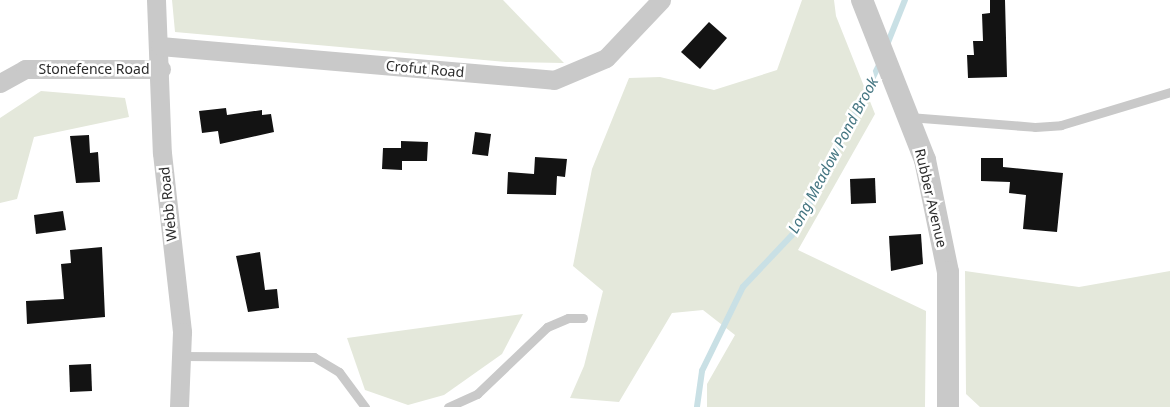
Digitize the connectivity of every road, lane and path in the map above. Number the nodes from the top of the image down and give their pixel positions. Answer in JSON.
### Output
{"nodes":[{"id":1,"x":156,"y":0,"type":"edge"},
{"id":2,"x":661,"y":0,"type":"edge"},
{"id":3,"x":862,"y":0,"type":"edge"},
{"id":4,"x":160,"y":46,"type":"junction"},
{"id":5,"x":161,"y":69,"type":"junction"},
{"id":6,"x":0,"y":83,"type":"edge"},
{"id":7,"x":1170,"y":92,"type":"edge"},
{"id":8,"x":908,"y":117,"type":"junction"},
{"id":9,"x":584,"y":318,"type":"dead end"},
{"id":10,"x":182,"y":356,"type":"junction"},
{"id":11,"x":179,"y":407,"type":"edge"},
{"id":12,"x":365,"y":407,"type":"edge"},
{"id":13,"x":448,"y":407,"type":"edge"},
{"id":14,"x":948,"y":407,"type":"edge"}],
"edges":[{"from":1,"to":4,"type":"street","name":"Webb Road"},
{"from":2,"to":4,"type":"street","name":"Crofut Road"},
{"from":3,"to":8,"type":"street","name":"Rubber Avenue"},
{"from":4,"to":5,"type":"street","name":"Webb Road"},
{"from":5,"to":6,"type":"street","name":"Stonefence Road"},
{"from":5,"to":10,"type":"street","name":"Webb Road"},
{"from":7,"to":8,"type":"lane"},
{"from":8,"to":14,"type":"street","name":"Rubber Avenue"},
{"from":9,"to":13,"type":"lane"},
{"from":10,"to":11,"type":"street","name":"Webb Road"},
{"from":10,"to":12,"type":"lane"}]}
